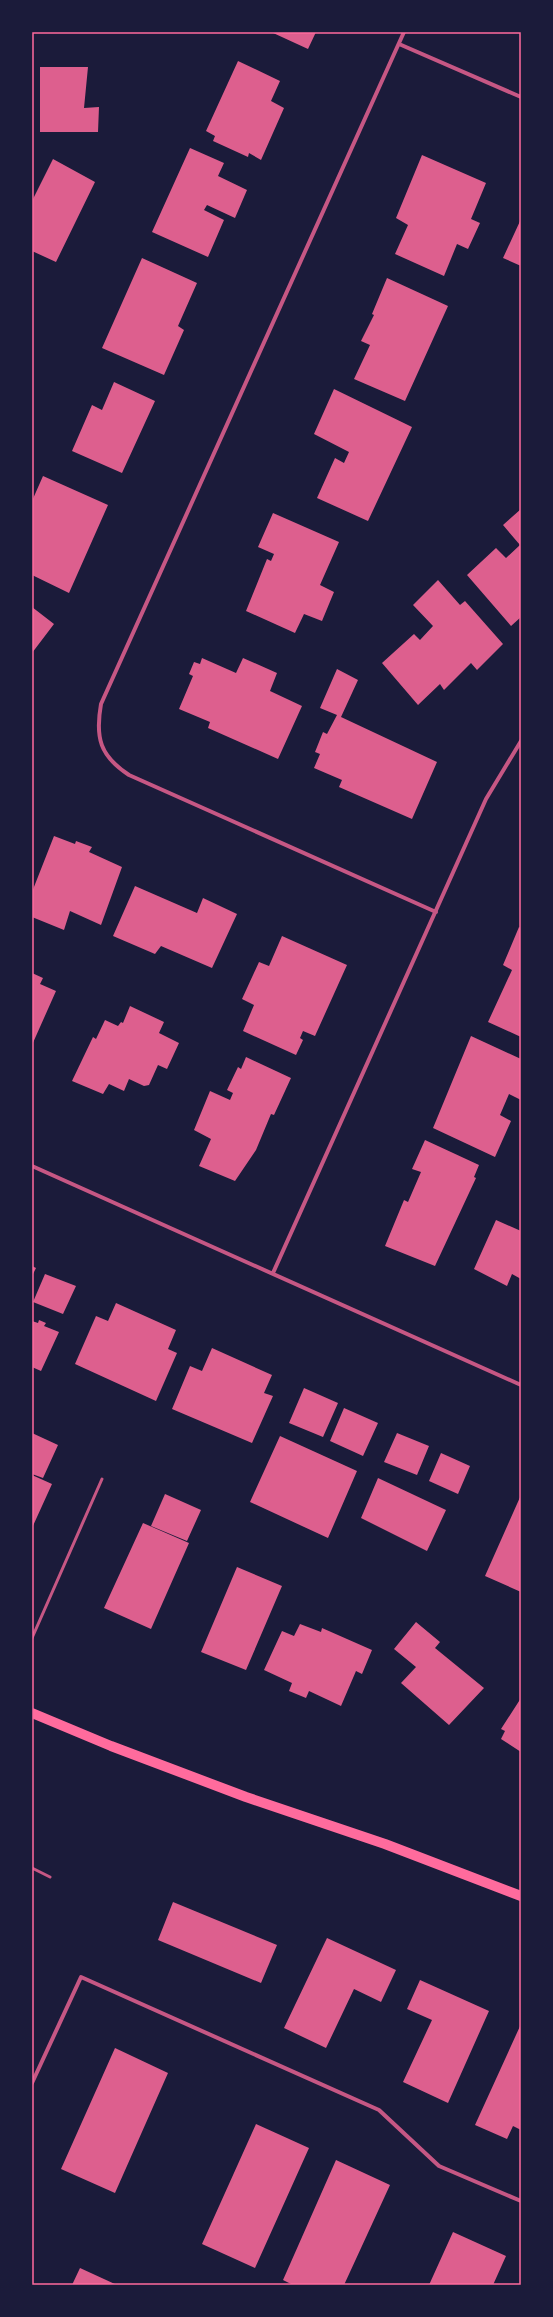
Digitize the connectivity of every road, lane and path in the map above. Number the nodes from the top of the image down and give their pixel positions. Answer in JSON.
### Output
{"nodes":[{"id":1,"x":404,"y":32,"type":"edge"},
{"id":2,"x":399,"y":44,"type":"junction"},
{"id":3,"x":521,"y":97,"type":"edge"},
{"id":4,"x":521,"y":741,"type":"edge"},
{"id":5,"x":436,"y":912,"type":"junction"},
{"id":6,"x":32,"y":1166,"type":"edge"},
{"id":7,"x":272,"y":1273,"type":"junction"},
{"id":8,"x":521,"y":1385,"type":"edge"},
{"id":9,"x":102,"y":1479,"type":"dead end"},
{"id":10,"x":32,"y":1638,"type":"edge"},
{"id":11,"x":32,"y":1713,"type":"edge"},
{"id":12,"x":32,"y":1868,"type":"edge"},
{"id":13,"x":50,"y":1877,"type":"dead end"},
{"id":14,"x":521,"y":1896,"type":"edge"},
{"id":15,"x":32,"y":2083,"type":"edge"},
{"id":16,"x":521,"y":2201,"type":"edge"}],
"edges":[{"from":1,"to":2,"type":"street"},
{"from":2,"to":3,"type":"street"},
{"from":2,"to":5,"type":"street"},
{"from":4,"to":5,"type":"street"},
{"from":5,"to":7,"type":"street"},
{"from":6,"to":7,"type":"street"},
{"from":7,"to":8,"type":"street"},
{"from":9,"to":10,"type":"lane"},
{"from":11,"to":14,"type":"main road"},
{"from":12,"to":13,"type":"lane"},
{"from":15,"to":16,"type":"street"}]}
